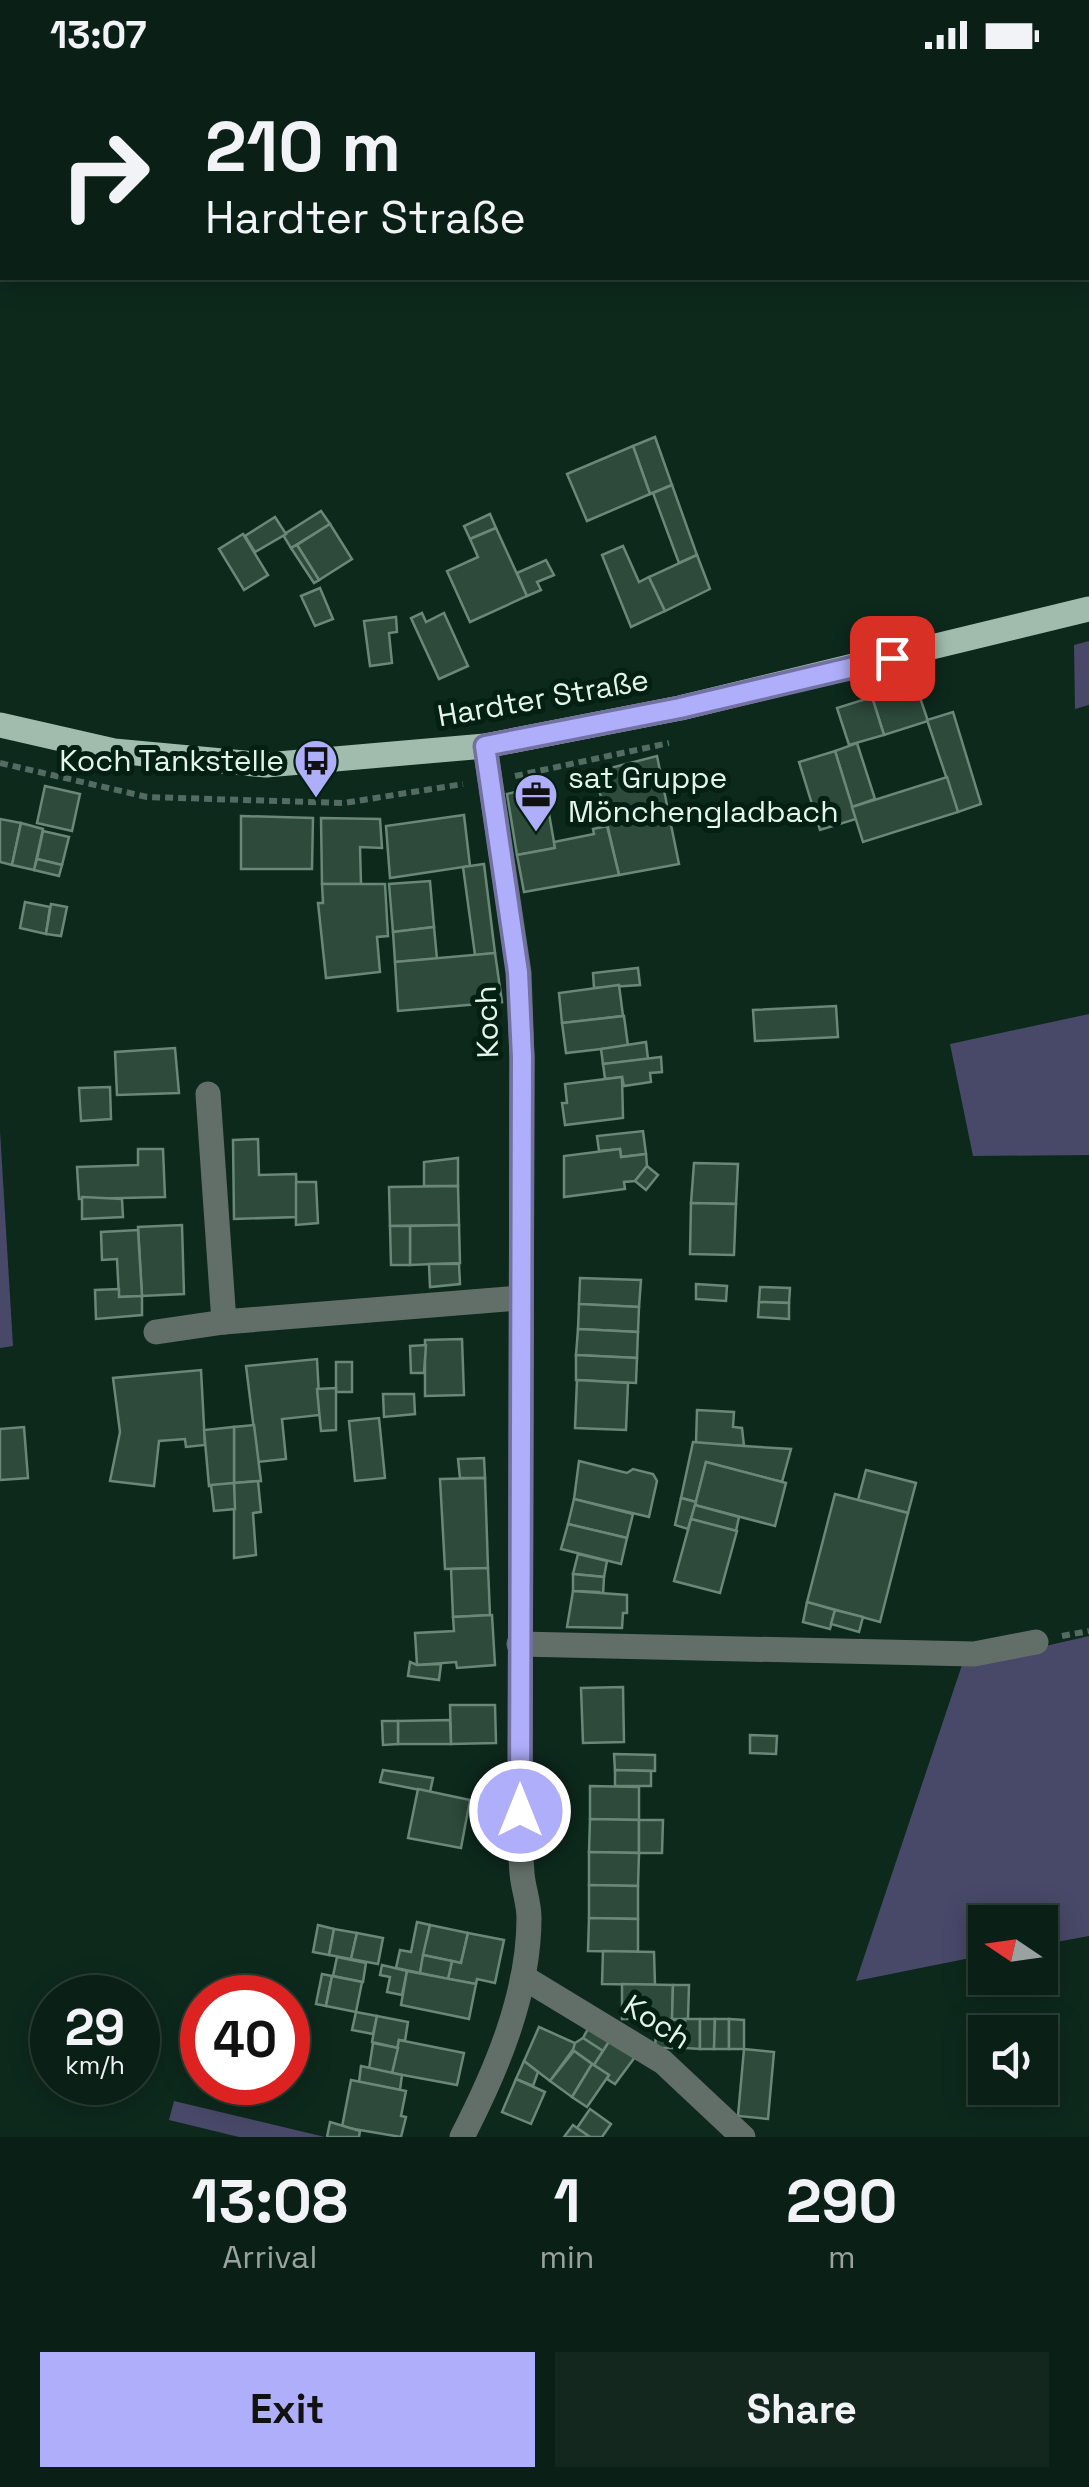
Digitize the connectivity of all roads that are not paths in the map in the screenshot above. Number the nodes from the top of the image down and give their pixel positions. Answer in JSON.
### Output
{"nodes":[{"id":1,"x":1089,"y":610,"type":"edge"},
{"id":2,"x":0,"y":725,"type":"edge"},
{"id":3,"x":485,"y":746,"type":"junction"},
{"id":4,"x":208,"y":1094,"type":"dead end"},
{"id":5,"x":519,"y":1298,"type":"junction"},
{"id":6,"x":224,"y":1322,"type":"junction"},
{"id":7,"x":156,"y":1332,"type":"dead end"},
{"id":8,"x":1036,"y":1642,"type":"dead end"},
{"id":9,"x":520,"y":1644,"type":"junction"},
{"id":10,"x":523,"y":1976,"type":"junction"},
{"id":11,"x":462,"y":2137,"type":"edge"},
{"id":12,"x":743,"y":2137,"type":"edge"}],
"edges":[{"from":1,"to":3,"type":"main road","name":"Hardter Straße"},
{"from":2,"to":3,"type":"main road","name":"Hardter Straße"},
{"from":3,"to":5,"type":"street","name":"Koch"},
{"from":4,"to":6,"type":"street"},
{"from":5,"to":6,"type":"street"},
{"from":5,"to":9,"type":"street","name":"Koch"},
{"from":6,"to":7,"type":"street"},
{"from":8,"to":9,"type":"street"},
{"from":9,"to":10,"type":"street","name":"Koch"},
{"from":10,"to":11,"type":"street","name":"Koch"},
{"from":10,"to":12,"type":"street","name":"Koch"}]}
